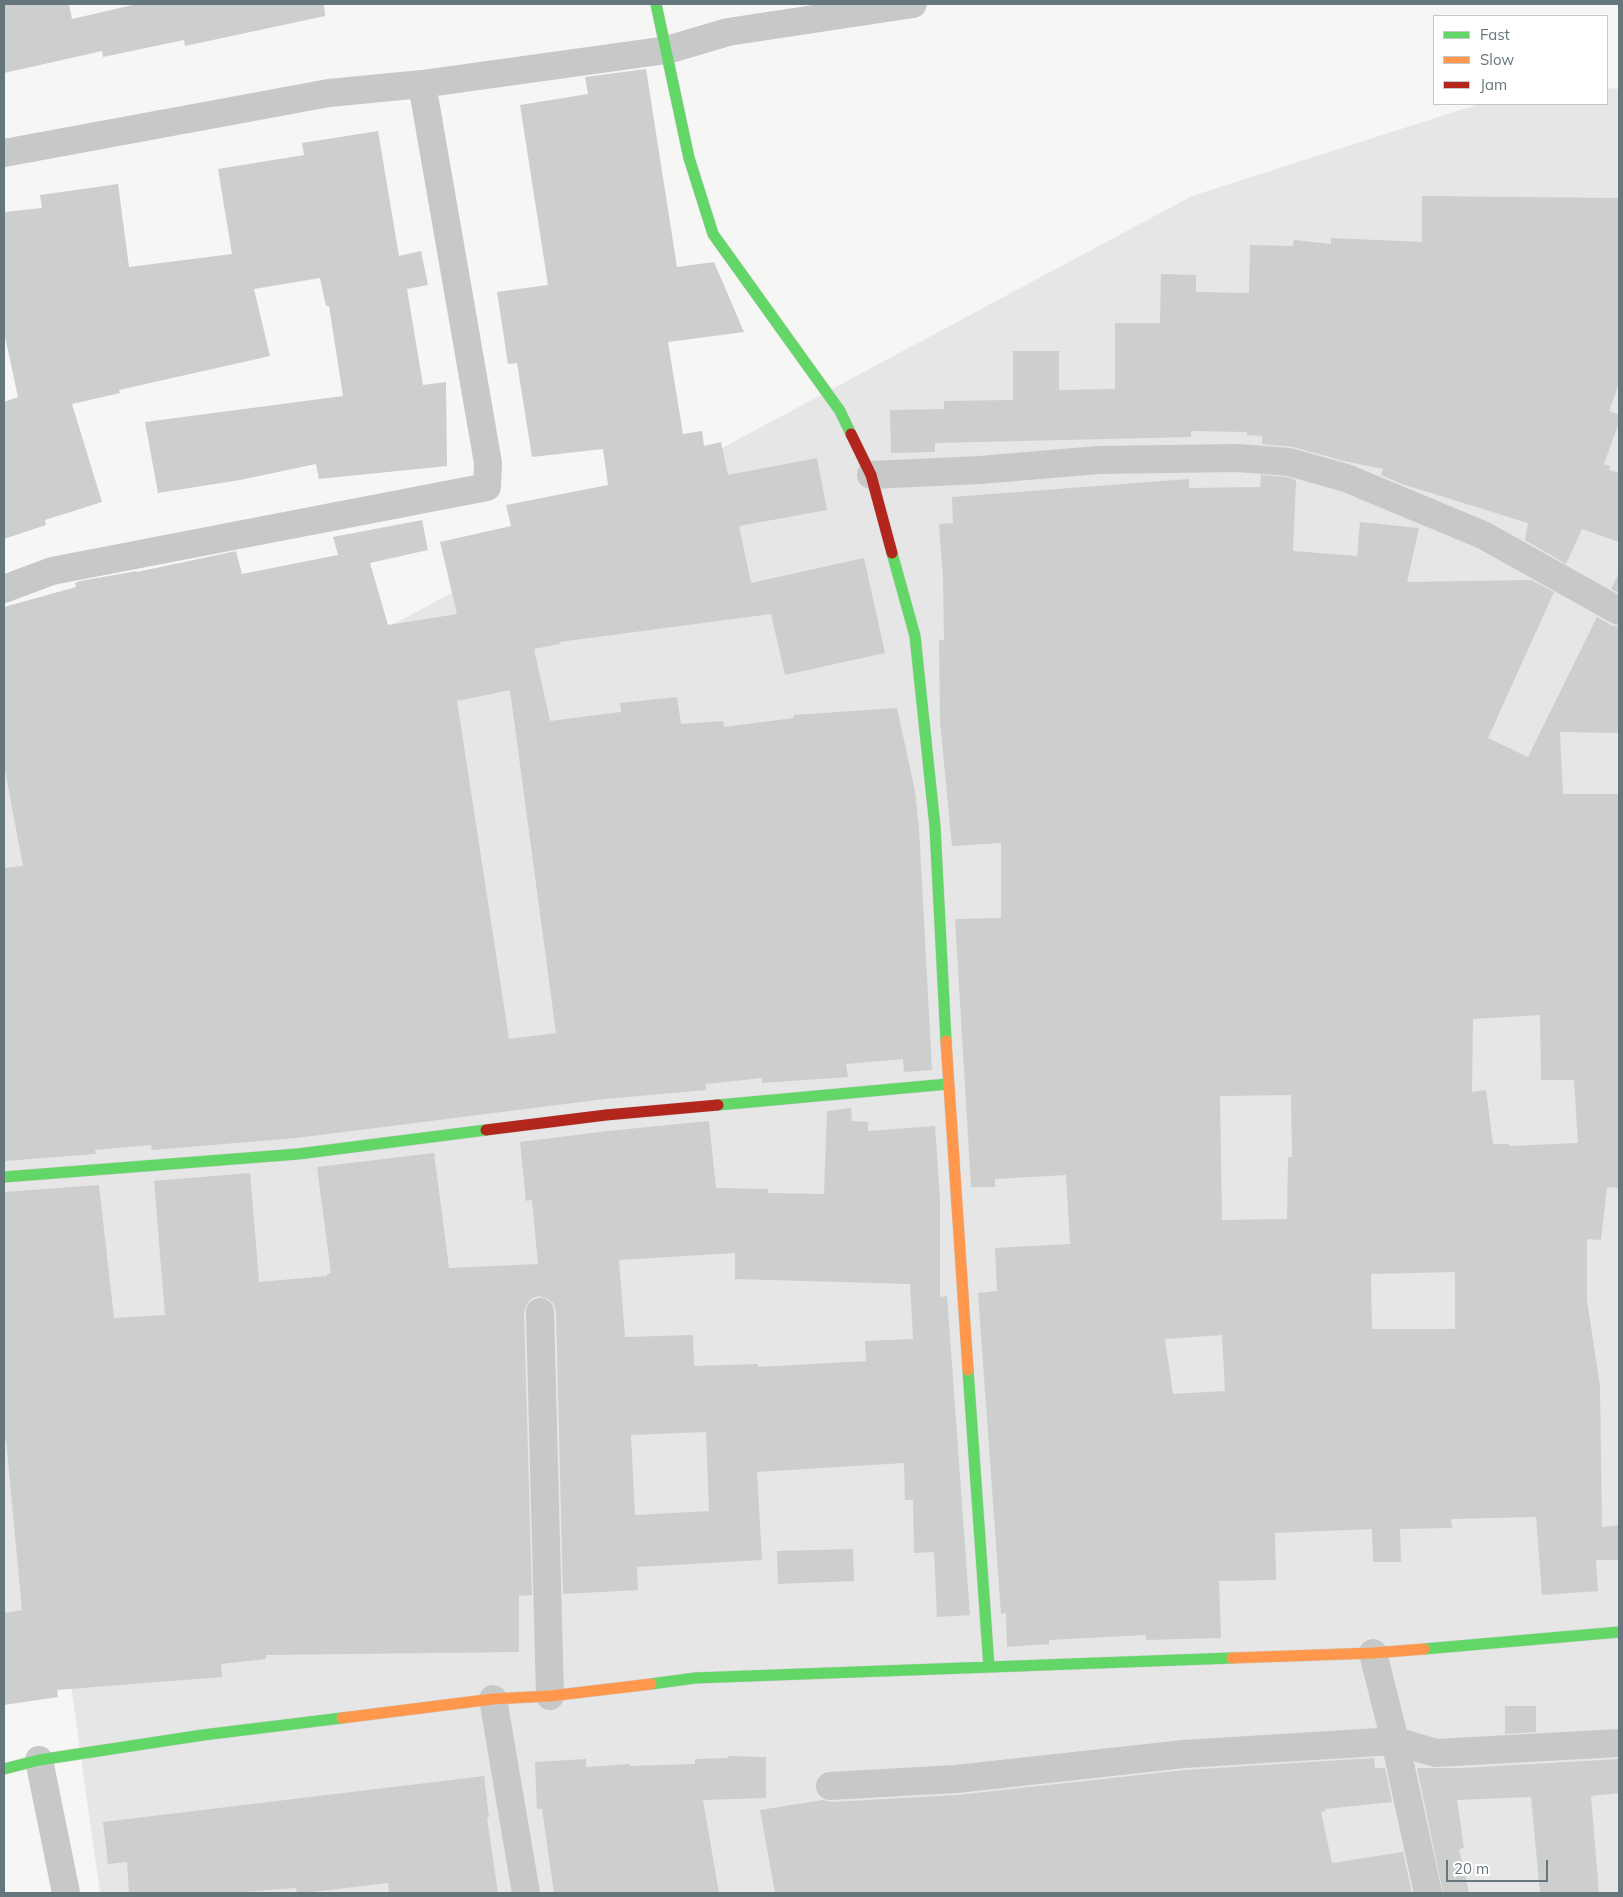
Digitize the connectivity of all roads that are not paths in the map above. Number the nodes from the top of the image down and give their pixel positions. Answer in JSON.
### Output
{"nodes":[{"id":1,"x":656,"y":4,"type":"edge"},
{"id":2,"x":913,"y":4,"type":"edge"},
{"id":3,"x":667,"y":50,"type":"junction"},
{"id":4,"x":422,"y":84,"type":"junction"},
{"id":5,"x":4,"y":153,"type":"edge"},
{"id":6,"x":871,"y":475,"type":"junction"},
{"id":7,"x":4,"y":590,"type":"edge"},
{"id":8,"x":1619,"y":610,"type":"edge"},
{"id":9,"x":948,"y":1084,"type":"junction"},
{"id":10,"x":4,"y":1177,"type":"edge"},
{"id":11,"x":540,"y":1312,"type":"dead end"},
{"id":12,"x":1619,"y":1632,"type":"edge"},
{"id":13,"x":1373,"y":1654,"type":"junction"},
{"id":14,"x":989,"y":1667,"type":"junction"},
{"id":15,"x":550,"y":1696,"type":"junction"},
{"id":16,"x":493,"y":1698,"type":"junction"},
{"id":17,"x":1395,"y":1741,"type":"junction"},
{"id":18,"x":1619,"y":1743,"type":"edge"},
{"id":19,"x":39,"y":1760,"type":"junction"},
{"id":20,"x":4,"y":1769,"type":"edge"},
{"id":21,"x":830,"y":1786,"type":"dead end"},
{"id":22,"x":66,"y":1893,"type":"edge"},
{"id":23,"x":526,"y":1893,"type":"edge"},
{"id":24,"x":1428,"y":1893,"type":"edge"}],
"edges":[{"from":1,"to":3,"type":"street"},
{"from":2,"to":3,"type":"street"},
{"from":3,"to":4,"type":"street"},
{"from":3,"to":6,"type":"street"},
{"from":4,"to":5,"type":"street"},
{"from":4,"to":7,"type":"street"},
{"from":6,"to":8,"type":"street"},
{"from":6,"to":9,"type":"street"},
{"from":9,"to":10,"type":"street"},
{"from":9,"to":14,"type":"street"},
{"from":11,"to":15,"type":"street"},
{"from":12,"to":13,"type":"street"},
{"from":13,"to":14,"type":"street"},
{"from":13,"to":17,"type":"street"},
{"from":14,"to":15,"type":"street"},
{"from":15,"to":16,"type":"street"},
{"from":16,"to":19,"type":"street"},
{"from":16,"to":23,"type":"street"},
{"from":17,"to":18,"type":"street"},
{"from":17,"to":21,"type":"street"},
{"from":17,"to":24,"type":"street"},
{"from":19,"to":20,"type":"street"},
{"from":19,"to":22,"type":"street"}]}
